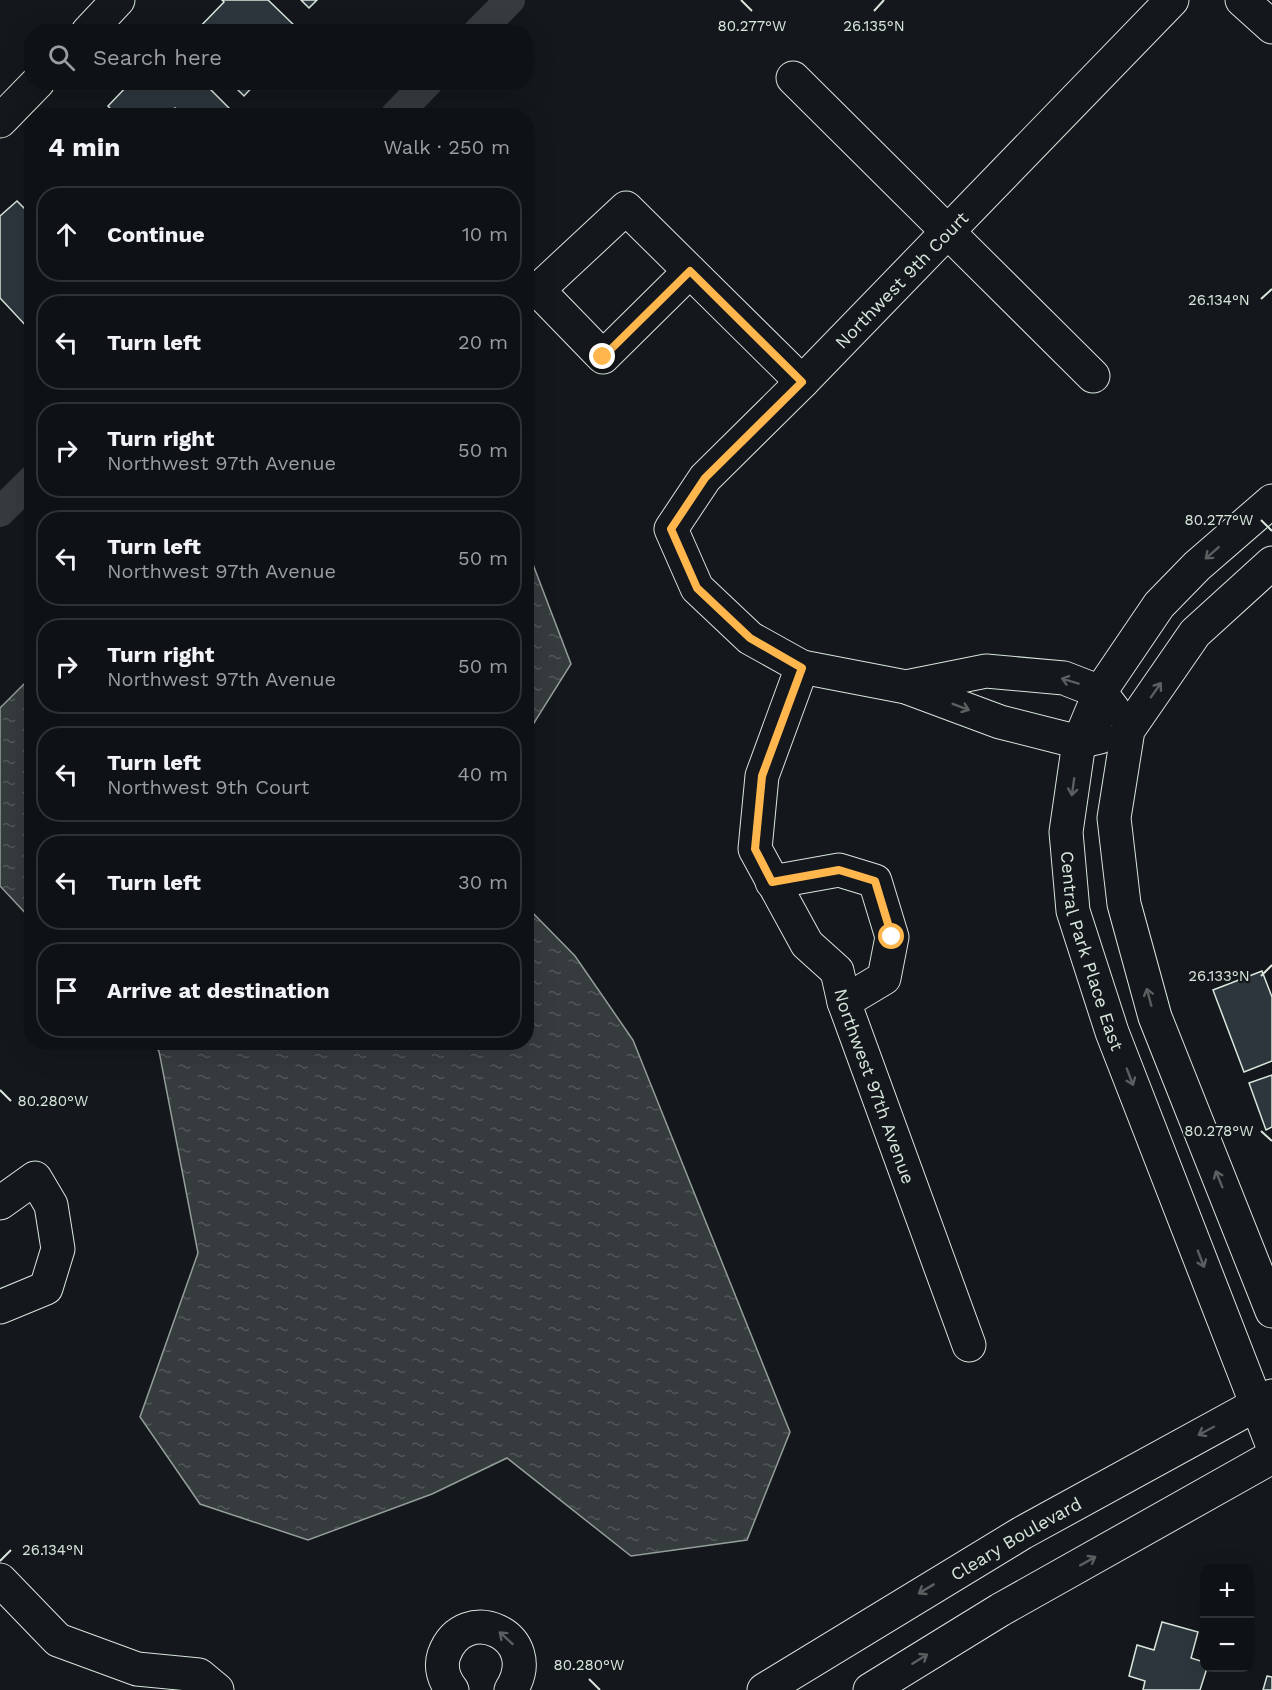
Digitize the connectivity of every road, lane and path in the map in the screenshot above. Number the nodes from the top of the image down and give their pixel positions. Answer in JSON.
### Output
{"nodes":[{"id":1,"x":118,"y":0,"type":"edge"},
{"id":2,"x":1172,"y":0,"type":"edge"},
{"id":3,"x":1242,"y":0,"type":"edge"},
{"id":4,"x":96,"y":24,"type":"edge"},
{"id":5,"x":1272,"y":27,"type":"edge"},
{"id":6,"x":793,"y":78,"type":"dead end"},
{"id":7,"x":30,"y":90,"type":"edge"},
{"id":8,"x":0,"y":122,"type":"edge"},
{"id":9,"x":948,"y":232,"type":"junction"},
{"id":10,"x":690,"y":271,"type":"junction"},
{"id":11,"x":1093,"y":376,"type":"dead end"},
{"id":12,"x":802,"y":382,"type":"junction"},
{"id":13,"x":1272,"y":501,"type":"edge"},
{"id":14,"x":1272,"y":563,"type":"edge"},
{"id":15,"x":802,"y":668,"type":"junction"},
{"id":16,"x":906,"y":687,"type":"junction"},
{"id":17,"x":1100,"y":692,"type":"junction"},
{"id":18,"x":1128,"y":730,"type":"junction"},
{"id":19,"x":1078,"y":742,"type":"junction"},
{"id":20,"x":772,"y":882,"type":"junction"},
{"id":21,"x":844,"y":1002,"type":"junction"},
{"id":22,"x":0,"y":1203,"type":"edge"},
{"id":23,"x":0,"y":1307,"type":"edge"},
{"id":24,"x":1272,"y":1311,"type":"edge"},
{"id":25,"x":969,"y":1345,"type":"dead end"},
{"id":26,"x":1265,"y":1400,"type":"edge"},
{"id":27,"x":1272,"y":1444,"type":"edge"},
{"id":28,"x":1272,"y":1457,"type":"edge"},
{"id":29,"x":0,"y":1580,"type":"edge"},
{"id":30,"x":173,"y":1682,"type":"edge"},
{"id":31,"x":446,"y":1688,"type":"edge"},
{"id":32,"x":217,"y":1690,"type":"edge"},
{"id":33,"x":511,"y":1690,"type":"edge"},
{"id":34,"x":764,"y":1690,"type":"edge"},
{"id":35,"x":870,"y":1690,"type":"edge"}],
"edges":[{"from":1,"to":4,"type":"street"},
{"from":2,"to":9,"type":"street","name":"Northwest 9th Court"},
{"from":3,"to":5,"type":"street"},
{"from":6,"to":9,"type":"street"},
{"from":7,"to":8,"type":"street"},
{"from":9,"to":11,"type":"street"},
{"from":9,"to":12,"type":"street","name":"Northwest 9th Court"},
{"from":10,"to":10,"type":"street"},
{"from":10,"to":12,"type":"street"},
{"from":12,"to":15,"type":"street"},
{"from":13,"to":17,"type":"street","name":"Central Park Place East","one_way":true},
{"from":18,"to":14,"type":"street","one_way":true},
{"from":15,"to":16,"type":"street"},
{"from":15,"to":20,"type":"street","name":"Northwest 97th Avenue"},
{"from":17,"to":16,"type":"street","one_way":true},
{"from":16,"to":19,"type":"street","one_way":true},
{"from":17,"to":18,"type":"street"},
{"from":17,"to":19,"type":"street","name":"Central Park Place East"},
{"from":18,"to":19,"type":"street"},
{"from":24,"to":18,"type":"street","one_way":true},
{"from":19,"to":26,"type":"street","name":"Central Park Place East","one_way":true},
{"from":20,"to":21,"type":"street","name":"Northwest 97th Avenue"},
{"from":20,"to":21,"type":"street"},
{"from":21,"to":25,"type":"street","name":"Northwest 97th Avenue"},
{"from":22,"to":23,"type":"street"},
{"from":26,"to":27,"type":"street","name":"Central Park Place East"},
{"from":26,"to":34,"type":"street","name":"Cleary Boulevard","one_way":true},
{"from":35,"to":28,"type":"street","one_way":true},
{"from":29,"to":30,"type":"street"},
{"from":30,"to":32,"type":"street"},
{"from":33,"to":31,"type":"street","one_way":true}]}
